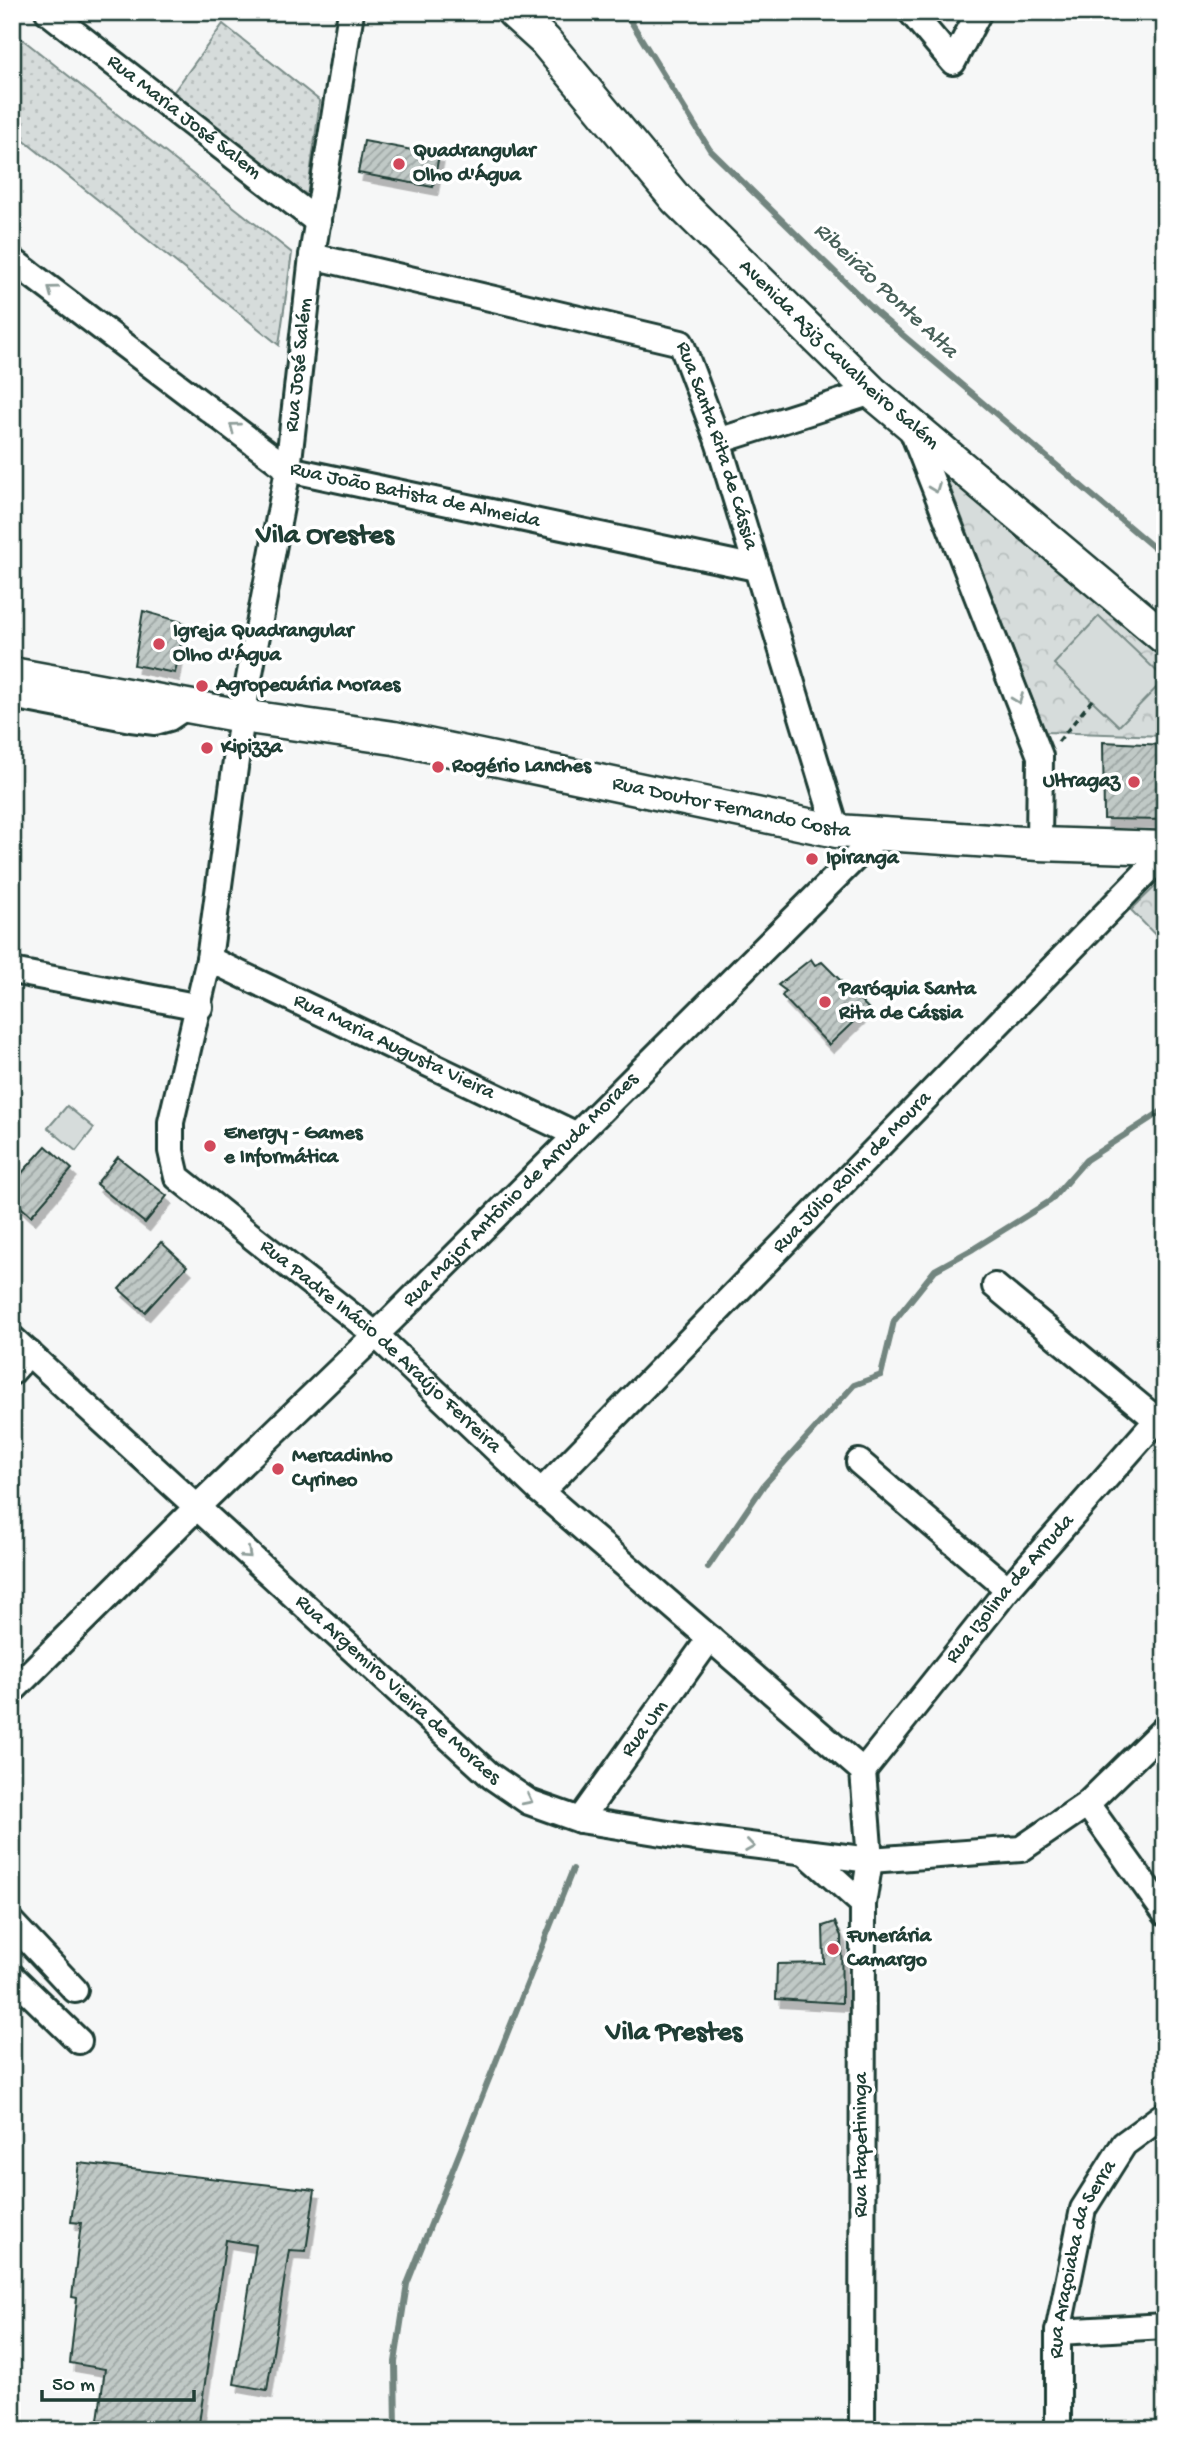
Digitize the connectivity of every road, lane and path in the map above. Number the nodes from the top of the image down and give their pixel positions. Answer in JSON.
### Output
{"nodes":[{"id":1,"x":48,"y":12,"type":"edge"},
{"id":2,"x":351,"y":12,"type":"edge"},
{"id":3,"x":501,"y":12,"type":"edge"},
{"id":4,"x":513,"y":12,"type":"edge"},
{"id":5,"x":911,"y":12,"type":"edge"},
{"id":6,"x":979,"y":12,"type":"edge"},
{"id":7,"x":545,"y":41,"type":"junction"},
{"id":8,"x":318,"y":222,"type":"junction"},
{"id":9,"x":313,"y":256,"type":"junction"},
{"id":10,"x":12,"y":260,"type":"edge"},
{"id":11,"x":872,"y":392,"type":"junction"},
{"id":12,"x":910,"y":424,"type":"junction"},
{"id":13,"x":718,"y":441,"type":"junction"},
{"id":14,"x":288,"y":469,"type":"junction"},
{"id":15,"x":755,"y":568,"type":"junction"},
{"id":16,"x":1165,"y":638,"type":"edge"},
{"id":17,"x":12,"y":674,"type":"edge"},
{"id":18,"x":12,"y":696,"type":"edge"},
{"id":19,"x":1092,"y":700,"type":"dead end"},
{"id":20,"x":187,"y":706,"type":"junction"},
{"id":21,"x":242,"y":716,"type":"junction"},
{"id":22,"x":1040,"y":764,"type":"junction"},
{"id":23,"x":837,"y":831,"type":"junction"},
{"id":24,"x":879,"y":834,"type":"junction"},
{"id":25,"x":1039,"y":844,"type":"junction"},
{"id":26,"x":1165,"y":851,"type":"edge"},
{"id":27,"x":209,"y":959,"type":"junction"},
{"id":28,"x":12,"y":971,"type":"edge"},
{"id":29,"x":200,"y":1007,"type":"junction"},
{"id":30,"x":577,"y":1135,"type":"junction"},
{"id":31,"x":995,"y":1286,"type":"dead end"},
{"id":32,"x":376,"y":1335,"type":"junction"},
{"id":33,"x":21,"y":1346,"type":"edge"},
{"id":34,"x":12,"y":1372,"type":"edge"},
{"id":35,"x":1161,"y":1415,"type":"edge"},
{"id":36,"x":859,"y":1462,"type":"dead end"},
{"id":37,"x":541,"y":1492,"type":"junction"},
{"id":38,"x":197,"y":1507,"type":"junction"},
{"id":39,"x":1008,"y":1588,"type":"junction"},
{"id":40,"x":709,"y":1638,"type":"junction"},
{"id":41,"x":12,"y":1691,"type":"edge"},
{"id":42,"x":1165,"y":1728,"type":"edge"},
{"id":43,"x":863,"y":1771,"type":"junction"},
{"id":44,"x":1087,"y":1804,"type":"junction"},
{"id":45,"x":580,"y":1820,"type":"junction"},
{"id":46,"x":806,"y":1853,"type":"junction"},
{"id":47,"x":870,"y":1860,"type":"junction"},
{"id":48,"x":863,"y":1904,"type":"junction"},
{"id":49,"x":1165,"y":1913,"type":"edge"},
{"id":50,"x":12,"y":1923,"type":"edge"},
{"id":51,"x":12,"y":1976,"type":"edge"},
{"id":52,"x":75,"y":1990,"type":"dead end"},
{"id":53,"x":79,"y":2041,"type":"dead end"},
{"id":54,"x":1165,"y":2114,"type":"edge"},
{"id":55,"x":1165,"y":2326,"type":"edge"},
{"id":56,"x":1058,"y":2332,"type":"junction"},
{"id":57,"x":862,"y":2430,"type":"edge"},
{"id":58,"x":1058,"y":2430,"type":"edge"}],
"edges":[{"from":1,"to":8,"type":"street","name":"Rua Maria José Salem"},
{"from":2,"to":8,"type":"street","name":"Rua José Salém"},
{"from":3,"to":7,"type":"main road","name":"Avenida Aziz Cavalheiro Salém"},
{"from":4,"to":7,"type":"main road","name":"Avenida Aziz Cavalheiro Salém"},
{"from":5,"to":6,"type":"street"},
{"from":7,"to":11,"type":"main road","name":"Avenida Aziz Cavalheiro Salém"},
{"from":8,"to":9,"type":"street","name":"Rua José Salém"},
{"from":9,"to":13,"type":"street","name":"Rua Santa Rita de Cássia"},
{"from":9,"to":14,"type":"street","name":"Rua José Salém"},
{"from":14,"to":10,"type":"street","name":"Rua João Batista de Almeida","one_way":true},
{"from":11,"to":12,"type":"main road","name":"Avenida Aziz Cavalheiro Salém"},
{"from":11,"to":13,"type":"street"},
{"from":12,"to":16,"type":"main road","name":"Avenida Aziz Cavalheiro Salém"},
{"from":12,"to":22,"type":"street","one_way":true},
{"from":13,"to":15,"type":"street","name":"Rua Santa Rita de Cássia"},
{"from":14,"to":15,"type":"street","name":"Rua João Batista de Almeida"},
{"from":14,"to":21,"type":"street","name":"Rua José Salém"},
{"from":15,"to":23,"type":"street","name":"Rua Santa Rita de Cássia"},
{"from":17,"to":20,"type":"main road","name":"Rua Doutor Fernando Costa"},
{"from":18,"to":20,"type":"street"},
{"from":19,"to":22,"type":"path"},
{"from":20,"to":21,"type":"main road","name":"Rua Doutor Fernando Costa"},
{"from":21,"to":23,"type":"main road","name":"Rua Doutor Fernando Costa"},
{"from":21,"to":27,"type":"street","name":"Rua Padre Inácio de Araújo Ferreira"},
{"from":22,"to":25,"type":"street"},
{"from":23,"to":24,"type":"main road","name":"Rua Doutor Fernando Costa"},
{"from":24,"to":25,"type":"main road","name":"Rua Doutor Fernando Costa"},
{"from":24,"to":30,"type":"street","name":"Rua Major Antônio de Arruda Moraes"},
{"from":25,"to":26,"type":"main road","name":"Rua Doutor Fernando Costa"},
{"from":26,"to":37,"type":"street","name":"Rua Júlio Rolim de Moura"},
{"from":27,"to":29,"type":"street","name":"Rua Padre Inácio de Araújo Ferreira"},
{"from":27,"to":30,"type":"street","name":"Rua Maria Augusta Vieira"},
{"from":28,"to":29,"type":"street"},
{"from":29,"to":32,"type":"street","name":"Rua Padre Inácio de Araújo Ferreira"},
{"from":30,"to":32,"type":"street","name":"Rua Major Antônio de Arruda Moraes"},
{"from":31,"to":35,"type":"street"},
{"from":32,"to":37,"type":"street","name":"Rua Padre Inácio de Araújo Ferreira"},
{"from":32,"to":38,"type":"street","name":"Rua Major Antônio de Arruda Moraes"},
{"from":33,"to":34,"type":"street"},
{"from":33,"to":38,"type":"street","name":"Rua Argemiro Vieira de Moraes"},
{"from":35,"to":39,"type":"street","name":"Rua Izolina de Arruda"},
{"from":36,"to":39,"type":"street"},
{"from":37,"to":40,"type":"street","name":"Rua Padre Inácio de Araújo Ferreira"},
{"from":38,"to":41,"type":"street","name":"Rua Major Antônio de Arruda Moraes"},
{"from":38,"to":45,"type":"street","name":"Rua Argemiro Vieira de Moraes","one_way":true},
{"from":39,"to":43,"type":"street","name":"Rua Izolina de Arruda"},
{"from":40,"to":43,"type":"street","name":"Rua Padre Inácio de Araújo Ferreira"},
{"from":40,"to":45,"type":"street","name":"Rua Um"},
{"from":42,"to":44,"type":"street","name":"Rua Argemiro Vieira de Moraes"},
{"from":43,"to":47,"type":"street"},
{"from":44,"to":47,"type":"street","name":"Rua Argemiro Vieira de Moraes"},
{"from":44,"to":49,"type":"street"},
{"from":45,"to":46,"type":"street","name":"Rua Argemiro Vieira de Moraes","one_way":true},
{"from":46,"to":47,"type":"street","name":"Rua Argemiro Vieira de Moraes"},
{"from":46,"to":48,"type":"street"},
{"from":47,"to":48,"type":"street","name":"Rua Itapetininga"},
{"from":48,"to":57,"type":"street","name":"Rua Itapetininga"},
{"from":50,"to":52,"type":"street"},
{"from":51,"to":53,"type":"street"},
{"from":54,"to":56,"type":"street","name":"Rua Araçoiaba da Serra"},
{"from":55,"to":56,"type":"street"},
{"from":56,"to":58,"type":"street","name":"Rua Araçoiaba da Serra"}]}
